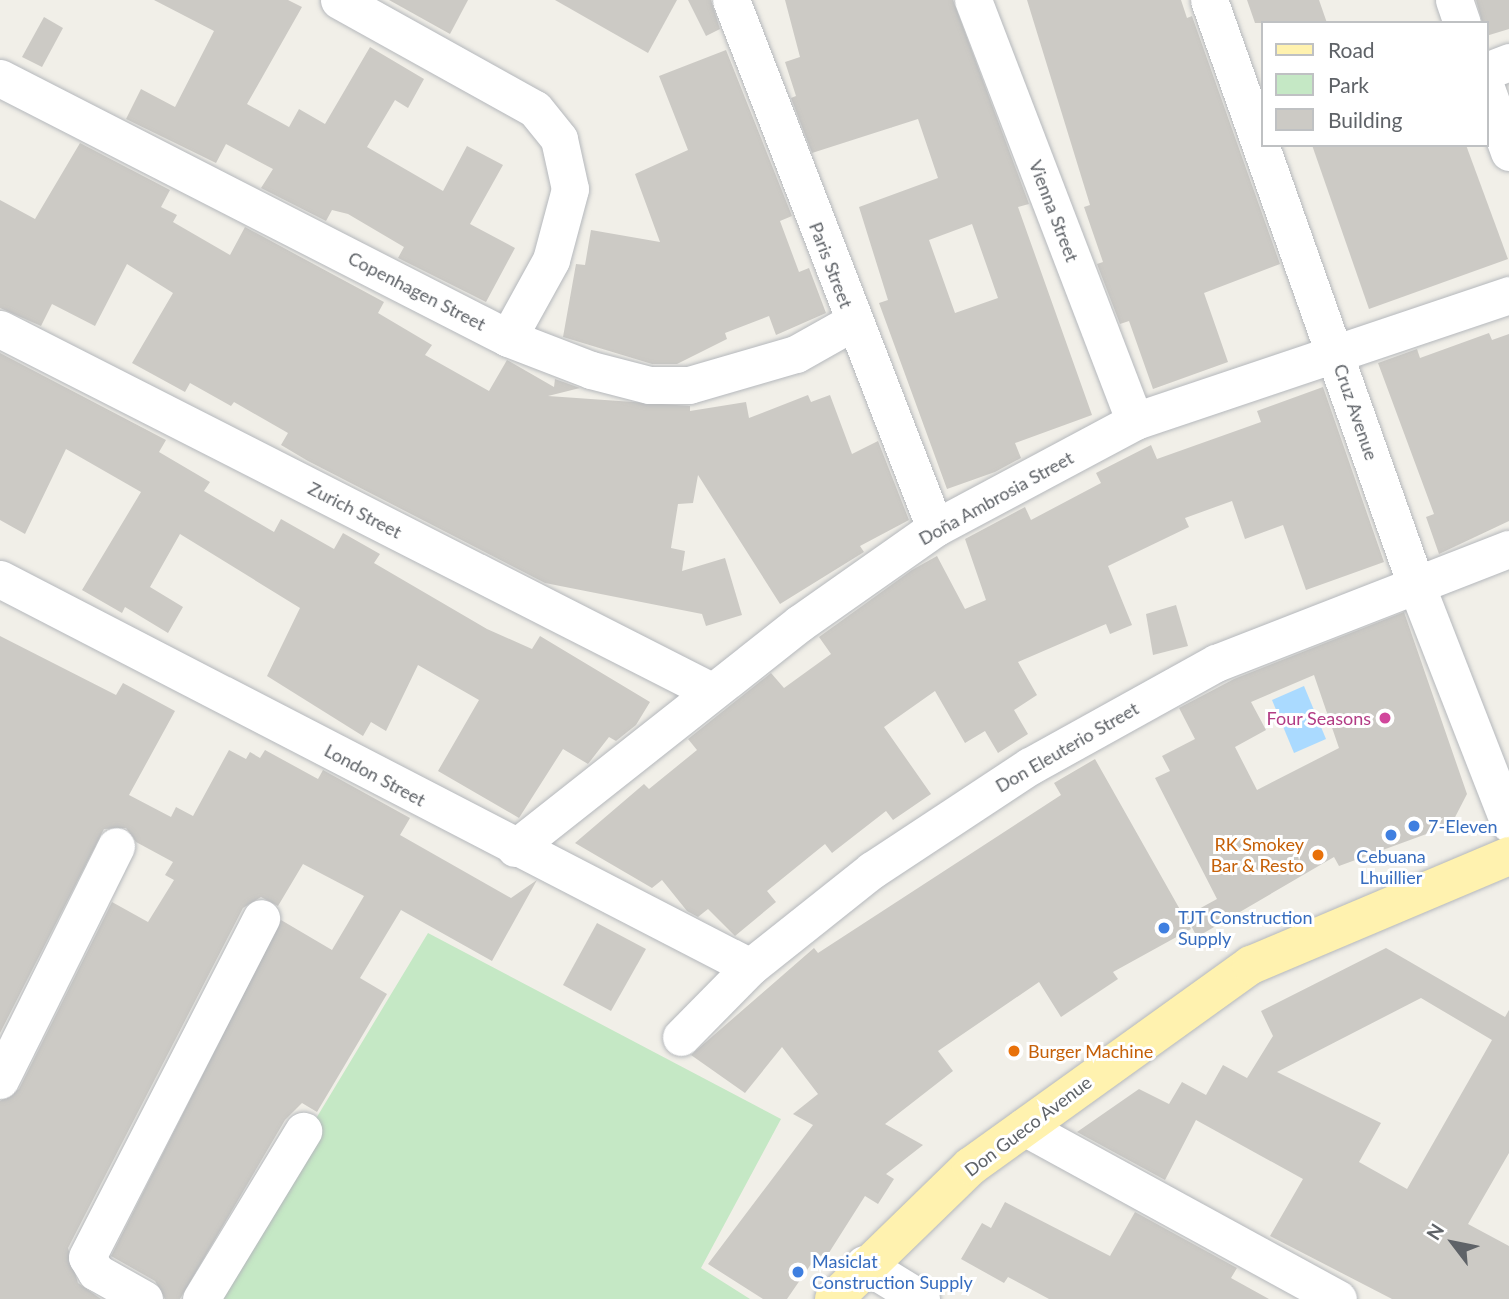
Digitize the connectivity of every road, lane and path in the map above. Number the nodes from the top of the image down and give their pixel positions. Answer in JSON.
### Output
{"nodes":[{"id":1,"x":339,"y":0,"type":"edge"},
{"id":2,"x":731,"y":0,"type":"edge"},
{"id":3,"x":973,"y":0,"type":"edge"},
{"id":4,"x":1209,"y":0,"type":"edge"},
{"id":5,"x":1454,"y":0,"type":"edge"},
{"id":6,"x":1461,"y":21,"type":"edge"},
{"id":7,"x":1509,"y":62,"type":"edge"},
{"id":8,"x":1488,"y":70,"type":"edge"},
{"id":9,"x":0,"y":78,"type":"edge"},
{"id":10,"x":1488,"y":94,"type":"edge"},
{"id":11,"x":1260,"y":142,"type":"edge"},
{"id":12,"x":1262,"y":147,"type":"edge"},
{"id":13,"x":1509,"y":152,"type":"edge"},
{"id":14,"x":1509,"y":295,"type":"edge"},
{"id":15,"x":853,"y":322,"type":"junction"},
{"id":16,"x":0,"y":329,"type":"edge"},
{"id":17,"x":508,"y":338,"type":"junction"},
{"id":18,"x":1336,"y":353,"type":"junction"},
{"id":19,"x":1135,"y":421,"type":"junction"},
{"id":20,"x":935,"y":528,"type":"junction"},
{"id":21,"x":1509,"y":549,"type":"edge"},
{"id":22,"x":0,"y":579,"type":"edge"},
{"id":23,"x":1415,"y":582,"type":"junction"},
{"id":24,"x":710,"y":691,"type":"junction"},
{"id":25,"x":1509,"y":823,"type":"edge"},
{"id":26,"x":116,"y":846,"type":"dead end"},
{"id":27,"x":515,"y":848,"type":"junction"},
{"id":28,"x":1509,"y":856,"type":"edge"},
{"id":29,"x":261,"y":918,"type":"dead end"},
{"id":30,"x":750,"y":967,"type":"junction"},
{"id":31,"x":681,"y":1037,"type":"dead end"},
{"id":32,"x":0,"y":1080,"type":"edge"},
{"id":33,"x":1024,"y":1127,"type":"junction"},
{"id":34,"x":303,"y":1131,"type":"dead end"},
{"id":35,"x":864,"y":1264,"type":"junction"},
{"id":36,"x":144,"y":1299,"type":"edge"},
{"id":37,"x":201,"y":1299,"type":"edge"},
{"id":38,"x":834,"y":1299,"type":"edge"},
{"id":39,"x":921,"y":1299,"type":"edge"},
{"id":40,"x":1338,"y":1299,"type":"edge"}],
"edges":[{"from":1,"to":17,"type":"street"},
{"from":2,"to":15,"type":"street","name":"Paris Street"},
{"from":3,"to":19,"type":"street","name":"Vienna Street"},
{"from":4,"to":11,"type":"street","name":"Cruz Avenue"},
{"from":5,"to":6,"type":"street"},
{"from":7,"to":8,"type":"street"},
{"from":9,"to":17,"type":"street","name":"Copenhagen Street"},
{"from":10,"to":13,"type":"street"},
{"from":12,"to":18,"type":"street","name":"Cruz Avenue"},
{"from":14,"to":18,"type":"street","name":"Doña Ambrosia Street"},
{"from":15,"to":17,"type":"street","name":"Copenhagen Street"},
{"from":15,"to":20,"type":"street","name":"Paris Street"},
{"from":16,"to":24,"type":"street","name":"Zurich Street"},
{"from":18,"to":19,"type":"street","name":"Doña Ambrosia Street"},
{"from":18,"to":23,"type":"street","name":"Cruz Avenue"},
{"from":19,"to":20,"type":"street","name":"Doña Ambrosia Street"},
{"from":20,"to":24,"type":"street","name":"Doña Ambrosia Street"},
{"from":21,"to":23,"type":"street","name":"Don Eleuterio Street"},
{"from":22,"to":27,"type":"street","name":"London Street"},
{"from":23,"to":25,"type":"street","name":"Cruz Avenue"},
{"from":23,"to":30,"type":"street","name":"Don Eleuterio Street"},
{"from":24,"to":27,"type":"street","name":"Doña Ambrosia Street"},
{"from":26,"to":32,"type":"street"},
{"from":27,"to":30,"type":"street","name":"London Street"},
{"from":28,"to":33,"type":"main road","name":"Don Gueco Avenue"},
{"from":29,"to":36,"type":"street"},
{"from":30,"to":31,"type":"street","name":"Don Eleuterio Street"},
{"from":33,"to":35,"type":"main road","name":"Don Gueco Avenue"},
{"from":33,"to":40,"type":"street"},
{"from":34,"to":37,"type":"street"},
{"from":35,"to":38,"type":"main road","name":"Don Gueco Avenue"},
{"from":35,"to":39,"type":"street"}]}
